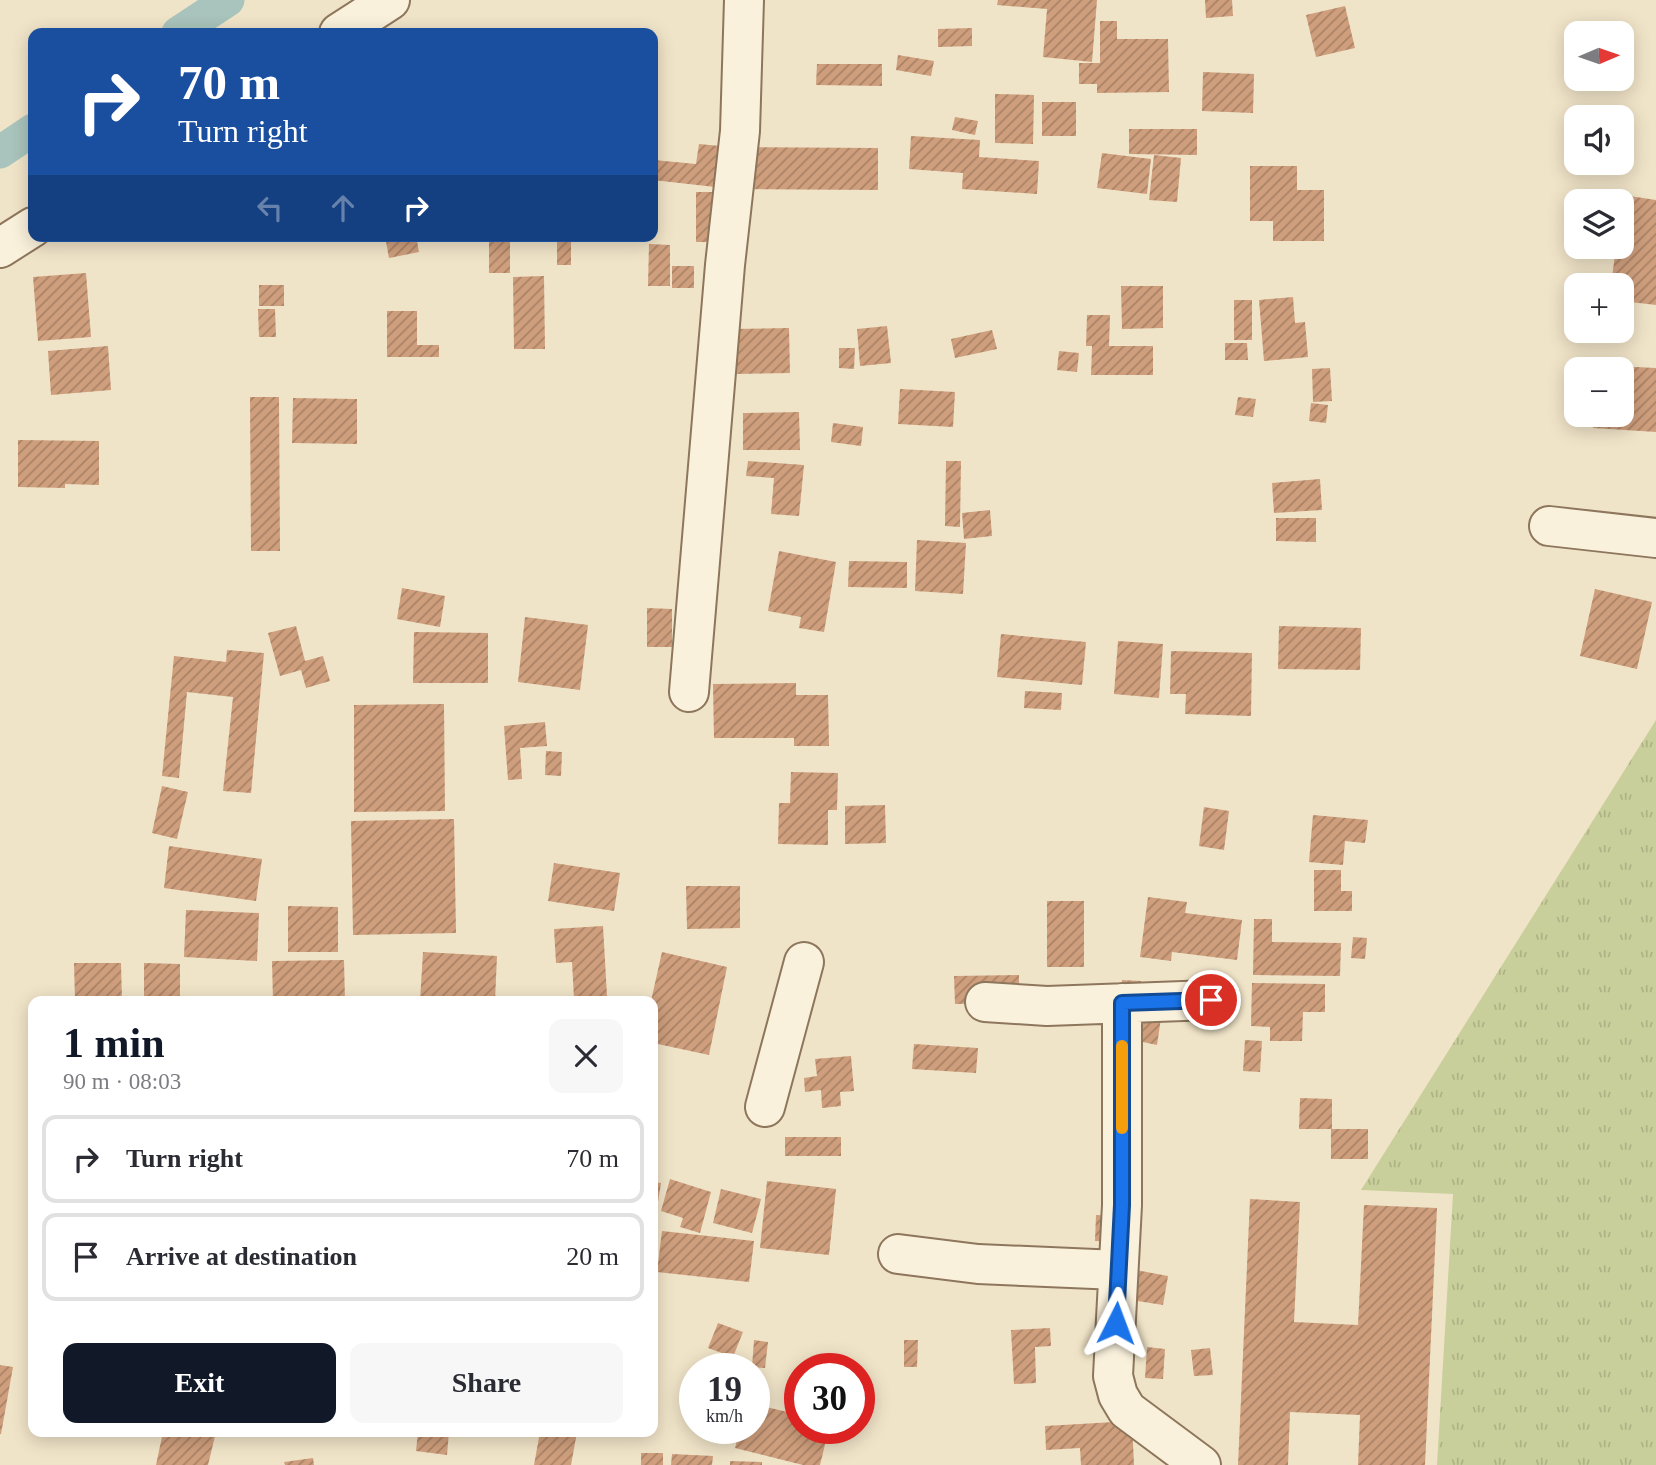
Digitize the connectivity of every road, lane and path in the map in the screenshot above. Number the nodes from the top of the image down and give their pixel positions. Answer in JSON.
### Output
{"nodes":[{"id":1,"x":390,"y":0,"type":"edge"},
{"id":2,"x":744,"y":0,"type":"edge"},
{"id":3,"x":347,"y":28,"type":"edge"},
{"id":4,"x":28,"y":230,"type":"edge"},
{"id":5,"x":0,"y":247,"type":"edge"},
{"id":6,"x":1549,"y":526,"type":"dead end"},
{"id":7,"x":1656,"y":538,"type":"edge"},
{"id":8,"x":689,"y":692,"type":"dead end"},
{"id":9,"x":804,"y":962,"type":"dead end"},
{"id":10,"x":1211,"y":1000,"type":"dead end"},
{"id":11,"x":985,"y":1002,"type":"dead end"},
{"id":12,"x":1122,"y":1003,"type":"junction"},
{"id":13,"x":765,"y":1107,"type":"dead end"},
{"id":14,"x":898,"y":1254,"type":"dead end"},
{"id":15,"x":1118,"y":1270,"type":"junction"},
{"id":16,"x":1201,"y":1465,"type":"edge"}],
"edges":[{"from":1,"to":3,"type":"street"},
{"from":2,"to":8,"type":"street"},
{"from":4,"to":5,"type":"street"},
{"from":6,"to":7,"type":"street"},
{"from":9,"to":13,"type":"street"},
{"from":10,"to":12,"type":"street"},
{"from":11,"to":12,"type":"street"},
{"from":12,"to":15,"type":"street"},
{"from":14,"to":15,"type":"street"},
{"from":15,"to":16,"type":"street"}]}
